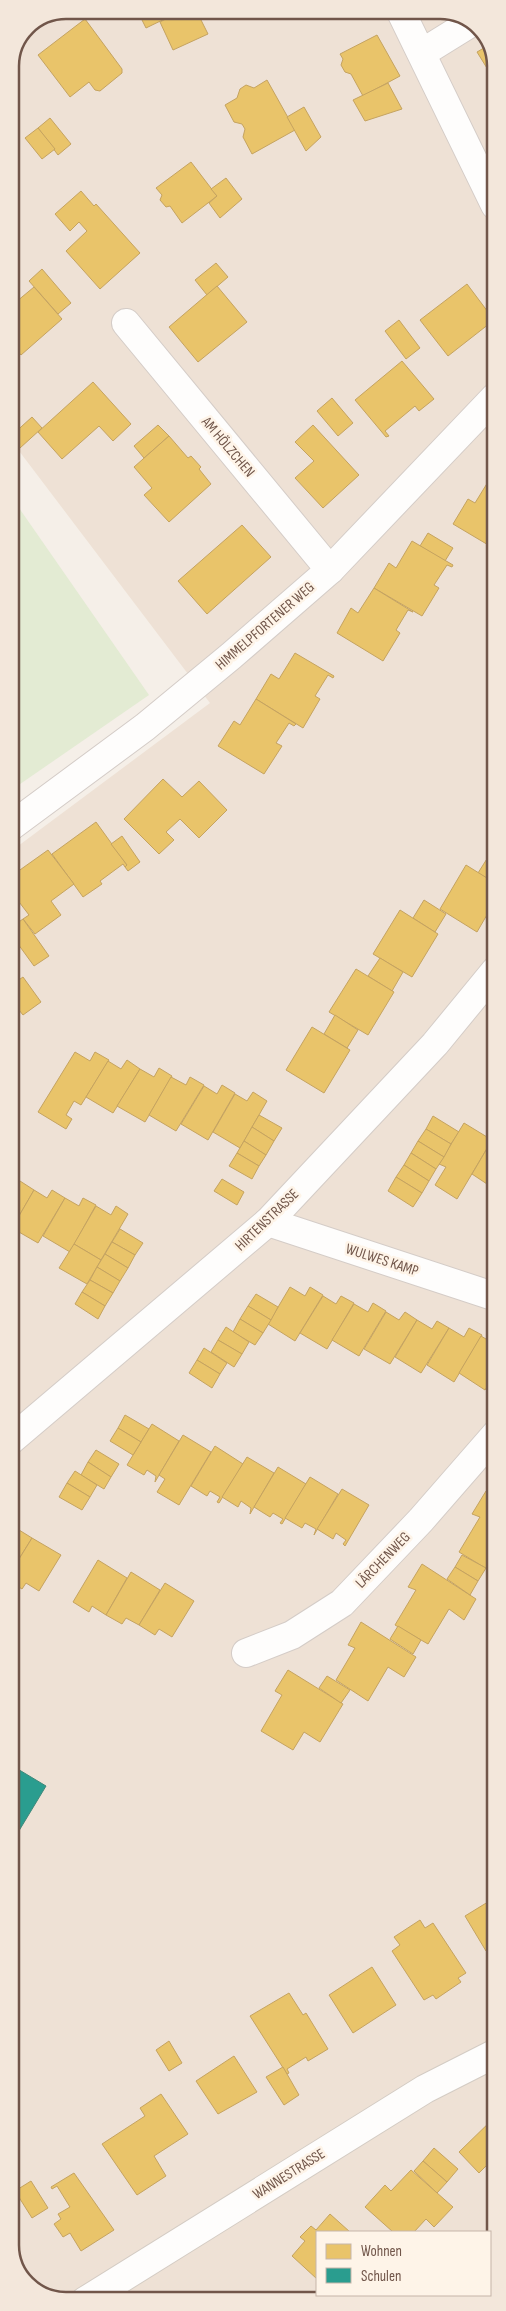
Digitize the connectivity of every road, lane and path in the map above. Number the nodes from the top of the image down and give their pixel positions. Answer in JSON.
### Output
{"nodes":[{"id":1,"x":404,"y":19,"type":"edge"},
{"id":2,"x":466,"y":26,"type":"edge"},
{"id":3,"x":422,"y":54,"type":"junction"},
{"id":4,"x":487,"y":188,"type":"edge"},
{"id":5,"x":126,"y":323,"type":"dead end"},
{"id":6,"x":487,"y":405,"type":"edge"},
{"id":7,"x":330,"y":570,"type":"junction"},
{"id":8,"x":19,"y":820,"type":"edge"},
{"id":9,"x":487,"y":982,"type":"edge"},
{"id":10,"x":268,"y":1222,"type":"junction"},
{"id":11,"x":487,"y":1294,"type":"edge"},
{"id":12,"x":19,"y":1433,"type":"edge"},
{"id":13,"x":487,"y":1444,"type":"edge"},
{"id":14,"x":246,"y":1653,"type":"dead end"},
{"id":15,"x":487,"y":2058,"type":"edge"},
{"id":16,"x":98,"y":2292,"type":"edge"}],
"edges":[{"from":1,"to":3,"type":"street"},
{"from":2,"to":3,"type":"street"},
{"from":3,"to":4,"type":"street"},
{"from":5,"to":7,"type":"street","name":"AM HÖLZCHEN"},
{"from":6,"to":7,"type":"street","name":"HIMMELPFORTENER WEG"},
{"from":7,"to":8,"type":"street","name":"HIMMELPFORTENER WEG"},
{"from":9,"to":10,"type":"street","name":"HIRTENSTRASSE"},
{"from":10,"to":11,"type":"street","name":"WULWES KAMP"},
{"from":10,"to":12,"type":"street","name":"HIRTENSTRASSE"},
{"from":13,"to":14,"type":"street","name":"LÄRCHENWEG"},
{"from":15,"to":16,"type":"street","name":"WANNESTRASSE"}]}
